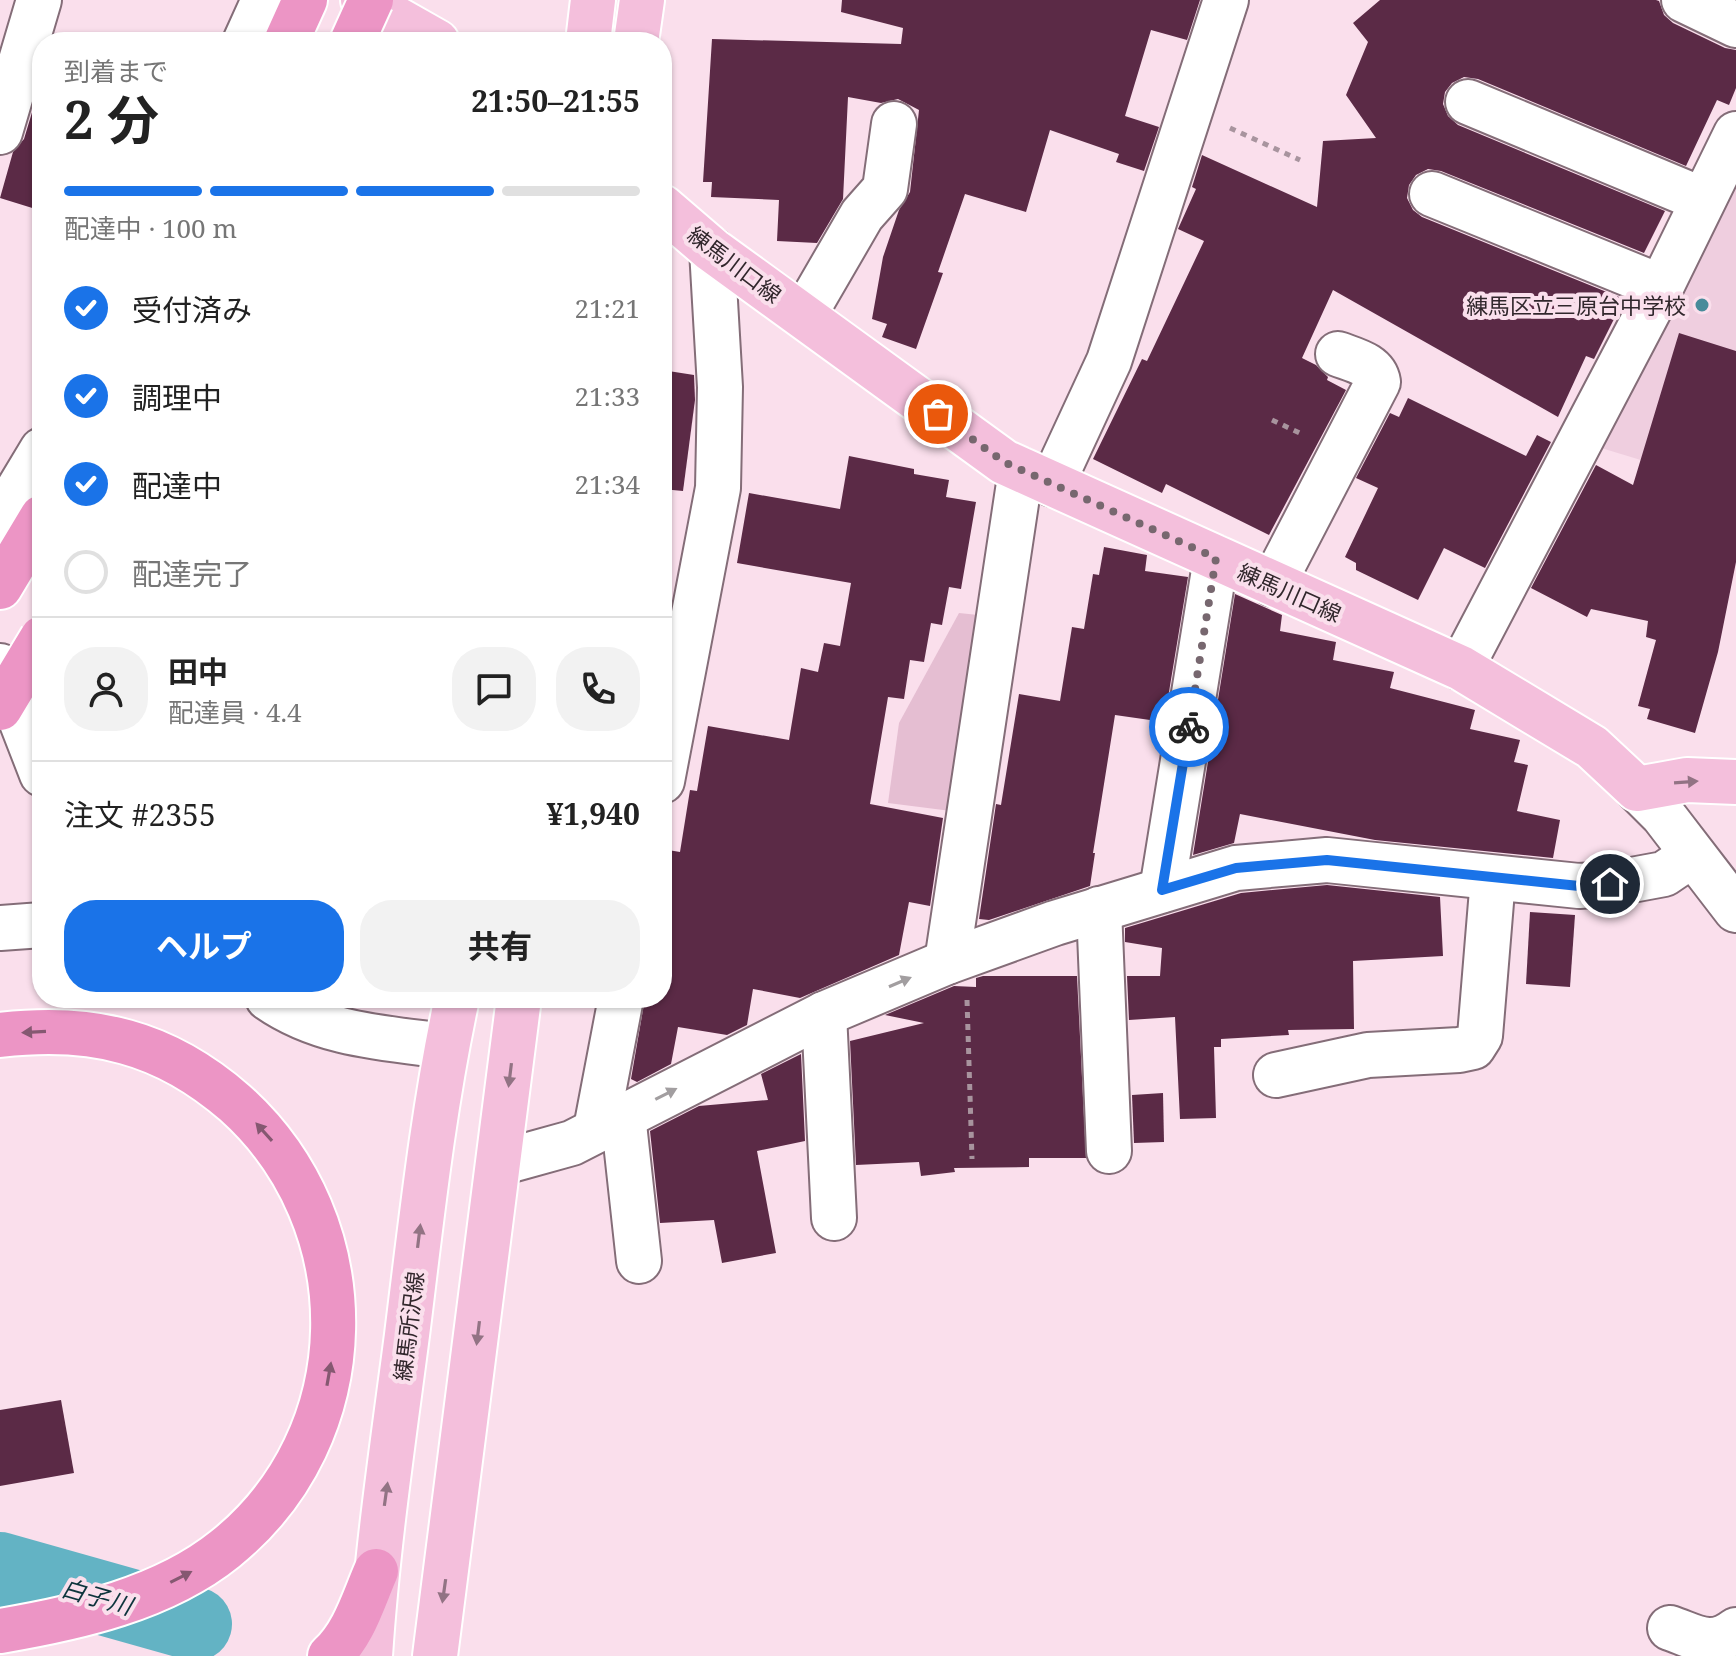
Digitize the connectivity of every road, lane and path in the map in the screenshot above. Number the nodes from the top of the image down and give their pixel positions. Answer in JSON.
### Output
{"nodes":[{"id":1,"x":39,"y":0,"type":"edge"},
{"id":2,"x":264,"y":0,"type":"edge"},
{"id":3,"x":305,"y":0,"type":"edge"},
{"id":4,"x":593,"y":0,"type":"edge"},
{"id":5,"x":642,"y":0,"type":"edge"},
{"id":6,"x":1226,"y":0,"type":"edge"},
{"id":7,"x":1684,"y":0,"type":"edge"},
{"id":8,"x":380,"y":16,"type":"edge"},
{"id":9,"x":1736,"y":25,"type":"edge"},
{"id":10,"x":250,"y":32,"type":"edge"},
{"id":11,"x":291,"y":32,"type":"edge"},
{"id":12,"x":363,"y":32,"type":"edge"},
{"id":13,"x":415,"y":32,"type":"edge"},
{"id":14,"x":589,"y":32,"type":"edge"},
{"id":15,"x":637,"y":32,"type":"edge"},
{"id":16,"x":1468,"y":102,"type":"dead end"},
{"id":17,"x":1189,"y":110,"type":"junction"},
{"id":18,"x":894,"y":124,"type":"dead end"},
{"id":19,"x":0,"y":132,"type":"edge"},
{"id":20,"x":1736,"y":134,"type":"edge"},
{"id":21,"x":1300,"y":160,"type":"dead end"},
{"id":22,"x":1432,"y":194,"type":"dead end"},
{"id":23,"x":1703,"y":200,"type":"junction"},
{"id":24,"x":672,"y":216,"type":"edge"},
{"id":25,"x":712,"y":250,"type":"junction"},
{"id":26,"x":1661,"y":287,"type":"junction"},
{"id":27,"x":804,"y":315,"type":"junction"},
{"id":28,"x":1338,"y":354,"type":"dead end"},
{"id":29,"x":32,"y":467,"type":"edge"},
{"id":30,"x":1037,"y":477,"type":"junction"},
{"id":31,"x":0,"y":520,"type":"edge"},
{"id":32,"x":32,"y":534,"type":"edge"},
{"id":33,"x":1216,"y":558,"type":"junction"},
{"id":34,"x":1273,"y":584,"type":"junction"},
{"id":35,"x":0,"y":587,"type":"edge"},
{"id":36,"x":0,"y":666,"type":"edge"},
{"id":37,"x":1461,"y":668,"type":"junction"},
{"id":38,"x":32,"y":675,"type":"edge"},
{"id":39,"x":22,"y":712,"type":"edge"},
{"id":40,"x":672,"y":729,"type":"edge"},
{"id":41,"x":32,"y":743,"type":"edge"},
{"id":42,"x":0,"y":767,"type":"edge"},
{"id":43,"x":1736,"y":782,"type":"edge"},
{"id":44,"x":1637,"y":789,"type":"junction"},
{"id":45,"x":1692,"y":855,"type":"junction"},
{"id":46,"x":1493,"y":878,"type":"junction"},
{"id":47,"x":1162,"y":890,"type":"junction"},
{"id":48,"x":1099,"y":909,"type":"junction"},
{"id":49,"x":1736,"y":910,"type":"edge"},
{"id":50,"x":32,"y":926,"type":"edge"},
{"id":51,"x":0,"y":928,"type":"edge"},
{"id":52,"x":957,"y":959,"type":"junction"},
{"id":53,"x":282,"y":1008,"type":"edge"},
{"id":54,"x":455,"y":1008,"type":"edge"},
{"id":55,"x":518,"y":1008,"type":"edge"},
{"id":56,"x":620,"y":1008,"type":"edge"},
{"id":57,"x":824,"y":1014,"type":"junction"},
{"id":58,"x":0,"y":1035,"type":"edge"},
{"id":59,"x":446,"y":1046,"type":"junction"},
{"id":60,"x":1276,"y":1075,"type":"dead end"},
{"id":61,"x":610,"y":1122,"type":"junction"},
{"id":62,"x":1109,"y":1151,"type":"dead end"},
{"id":63,"x":972,"y":1159,"type":"dead end"},
{"id":64,"x":500,"y":1163,"type":"junction"},
{"id":65,"x":834,"y":1218,"type":"dead end"},
{"id":66,"x":639,"y":1261,"type":"dead end"},
{"id":67,"x":376,"y":1571,"type":"junction"},
{"id":68,"x":1670,"y":1628,"type":"dead end"},
{"id":69,"x":1736,"y":1630,"type":"edge"},
{"id":70,"x":0,"y":1631,"type":"edge"},
{"id":71,"x":330,"y":1656,"type":"edge"},
{"id":72,"x":370,"y":1656,"type":"edge"},
{"id":73,"x":435,"y":1656,"type":"edge"}],
"edges":[{"from":1,"to":19,"type":"street"},
{"from":2,"to":10,"type":"street"},
{"from":3,"to":11,"type":"highway"},
{"from":4,"to":14,"type":"main road"},
{"from":5,"to":15,"type":"main road"},
{"from":6,"to":17,"type":"street"},
{"from":7,"to":9,"type":"street"},
{"from":8,"to":12,"type":"highway","bridge":true},
{"from":8,"to":13,"type":"main road"},
{"from":16,"to":23,"type":"street"},
{"from":17,"to":21,"type":"path"},
{"from":17,"to":30,"type":"street"},
{"from":18,"to":27,"type":"street"},
{"from":20,"to":23,"type":"street"},
{"from":22,"to":26,"type":"street"},
{"from":23,"to":26,"type":"street"},
{"from":24,"to":25,"type":"main road","name":"練馬川口線"},
{"from":25,"to":27,"type":"main road","name":"練馬川口線"},
{"from":25,"to":40,"type":"street"},
{"from":26,"to":37,"type":"street"},
{"from":27,"to":30,"type":"main road","name":"練馬川口線"},
{"from":28,"to":34,"type":"street"},
{"from":29,"to":31,"type":"street"},
{"from":30,"to":33,"type":"main road","name":"練馬川口線"},
{"from":30,"to":52,"type":"street"},
{"from":32,"to":35,"type":"highway"},
{"from":33,"to":34,"type":"main road","name":"練馬川口線"},
{"from":33,"to":47,"type":"street"},
{"from":34,"to":37,"type":"main road","name":"練馬川口線"},
{"from":36,"to":39,"type":"street"},
{"from":37,"to":44,"type":"main road","name":"練馬川口線"},
{"from":38,"to":39,"type":"highway","bridge":true},
{"from":39,"to":41,"type":"street"},
{"from":39,"to":42,"type":"street"},
{"from":44,"to":43,"type":"main road","one_way":true},
{"from":44,"to":45,"type":"street"},
{"from":45,"to":46,"type":"street"},
{"from":45,"to":49,"type":"street"},
{"from":46,"to":47,"type":"street"},
{"from":46,"to":60,"type":"street"},
{"from":47,"to":48,"type":"street"},
{"from":48,"to":52,"type":"street"},
{"from":48,"to":62,"type":"street"},
{"from":50,"to":51,"type":"street"},
{"from":57,"to":52,"type":"street","one_way":true},
{"from":52,"to":63,"type":"path"},
{"from":53,"to":59,"type":"street"},
{"from":54,"to":59,"type":"main road","name":"練馬所沢線"},
{"from":55,"to":64,"type":"main road","one_way":true},
{"from":56,"to":61,"type":"street"},
{"from":61,"to":57,"type":"street","one_way":true},
{"from":57,"to":65,"type":"street"},
{"from":70,"to":58,"type":"highway","one_way":true},
{"from":67,"to":59,"type":"main road","name":"練馬所沢線","one_way":true},
{"from":61,"to":64,"type":"street"},
{"from":61,"to":66,"type":"street"},
{"from":64,"to":73,"type":"main road","one_way":true},
{"from":67,"to":71,"type":"highway"},
{"from":67,"to":72,"type":"main road","name":"練馬所沢線"},
{"from":68,"to":69,"type":"street"}]}
